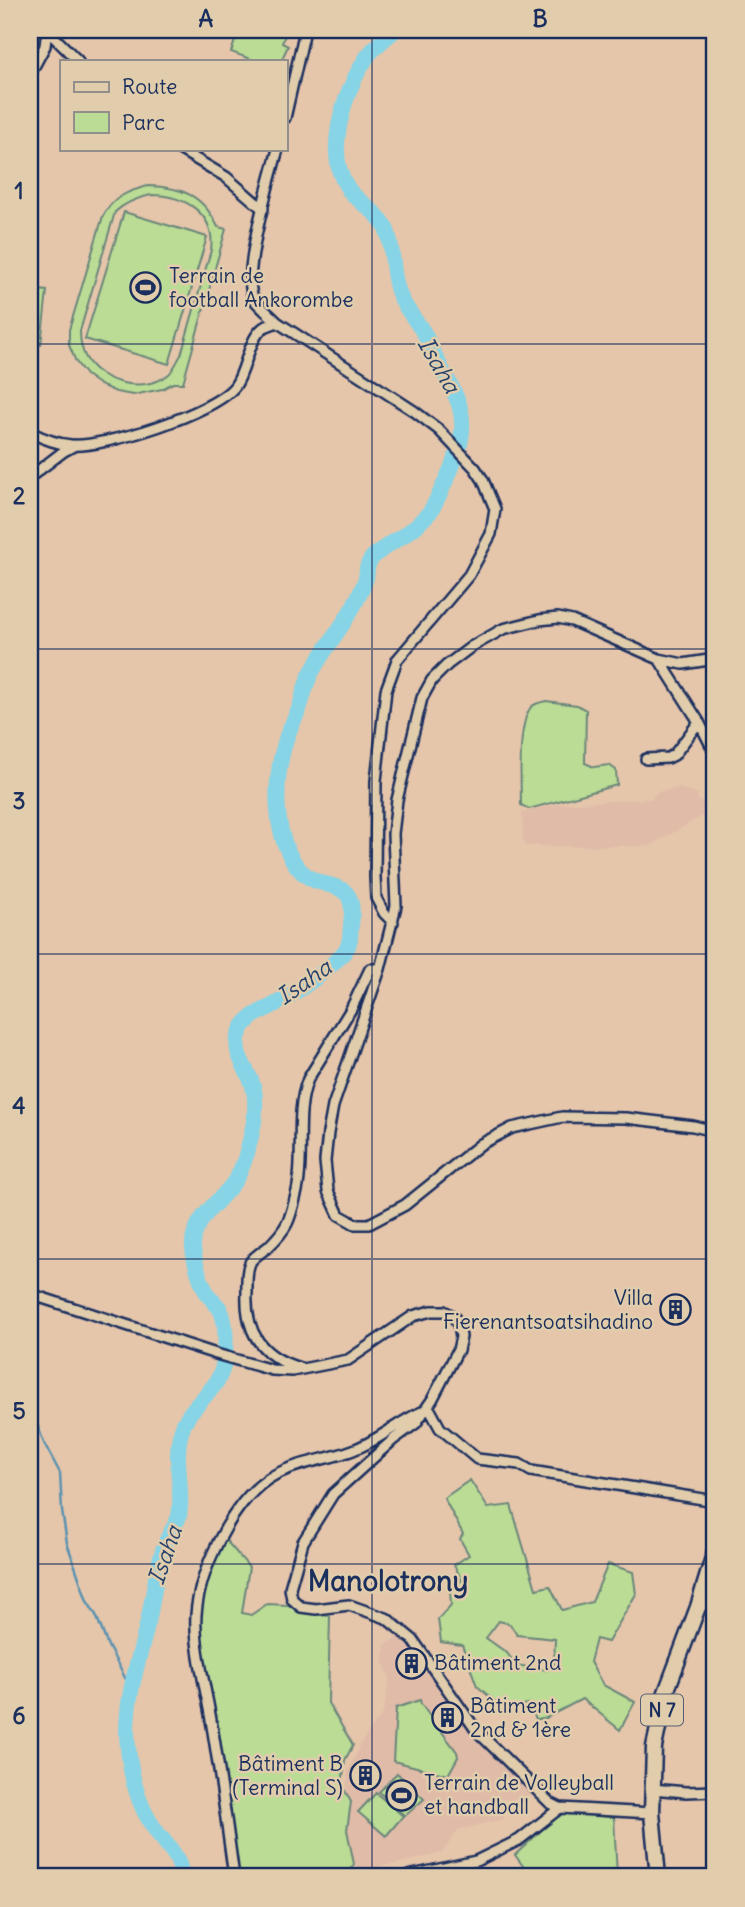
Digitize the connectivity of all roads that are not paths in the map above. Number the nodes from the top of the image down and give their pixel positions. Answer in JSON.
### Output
{"nodes":[{"id":1,"x":47,"y":30,"type":"edge"},
{"id":2,"x":305,"y":30,"type":"edge"},
{"id":3,"x":77,"y":60,"type":"edge"},
{"id":4,"x":30,"y":74,"type":"edge"},
{"id":5,"x":287,"y":109,"type":"edge"},
{"id":6,"x":181,"y":150,"type":"edge"},
{"id":7,"x":278,"y":150,"type":"edge"},
{"id":8,"x":263,"y":209,"type":"junction"},
{"id":9,"x":277,"y":322,"type":"junction"},
{"id":10,"x":30,"y":432,"type":"edge"},
{"id":11,"x":76,"y":444,"type":"junction"},
{"id":12,"x":30,"y":477,"type":"edge"},
{"id":13,"x":659,"y":659,"type":"junction"},
{"id":14,"x":715,"y":659,"type":"edge"},
{"id":15,"x":699,"y":722,"type":"junction"},
{"id":16,"x":715,"y":753,"type":"edge"},
{"id":17,"x":646,"y":759,"type":"dead end"},
{"id":18,"x":393,"y":922,"type":"junction"},
{"id":19,"x":380,"y":969,"type":"junction"},
{"id":20,"x":715,"y":1131,"type":"edge"},
{"id":21,"x":30,"y":1294,"type":"edge"},
{"id":22,"x":306,"y":1369,"type":"junction"},
{"id":23,"x":426,"y":1409,"type":"junction"},
{"id":24,"x":715,"y":1501,"type":"edge"},
{"id":25,"x":715,"y":1551,"type":"edge"},
{"id":26,"x":715,"y":1599,"type":"edge"},
{"id":27,"x":698,"y":1608,"type":"junction"},
{"id":28,"x":652,"y":1789,"type":"junction"},
{"id":29,"x":715,"y":1791,"type":"edge"},
{"id":30,"x":560,"y":1808,"type":"junction"},
{"id":31,"x":652,"y":1813,"type":"junction"},
{"id":32,"x":408,"y":1876,"type":"edge"},
{"id":33,"x":234,"y":1877,"type":"edge"},
{"id":34,"x":657,"y":1877,"type":"edge"}],
"edges":[{"from":1,"to":3,"type":"street"},
{"from":1,"to":4,"type":"street"},
{"from":2,"to":5,"type":"street"},
{"from":6,"to":8,"type":"street"},
{"from":7,"to":8,"type":"street"},
{"from":8,"to":9,"type":"street"},
{"from":9,"to":11,"type":"street"},
{"from":9,"to":18,"type":"street"},
{"from":10,"to":11,"type":"street"},
{"from":11,"to":12,"type":"street"},
{"from":13,"to":14,"type":"street"},
{"from":13,"to":15,"type":"street"},
{"from":13,"to":18,"type":"street"},
{"from":15,"to":16,"type":"street"},
{"from":15,"to":17,"type":"street"},
{"from":18,"to":19,"type":"street"},
{"from":19,"to":20,"type":"street"},
{"from":19,"to":22,"type":"street"},
{"from":21,"to":22,"type":"street"},
{"from":22,"to":23,"type":"street"},
{"from":23,"to":24,"type":"street"},
{"from":23,"to":30,"type":"street"},
{"from":23,"to":33,"type":"street"},
{"from":25,"to":27,"type":"main road","number":"N 7"},
{"from":26,"to":27,"type":"street"},
{"from":27,"to":28,"type":"main road","number":"N 7"},
{"from":28,"to":29,"type":"street"},
{"from":28,"to":31,"type":"main road","number":"N 7"},
{"from":30,"to":31,"type":"street"},
{"from":30,"to":32,"type":"street"},
{"from":31,"to":34,"type":"main road","number":"N 7"}]}
